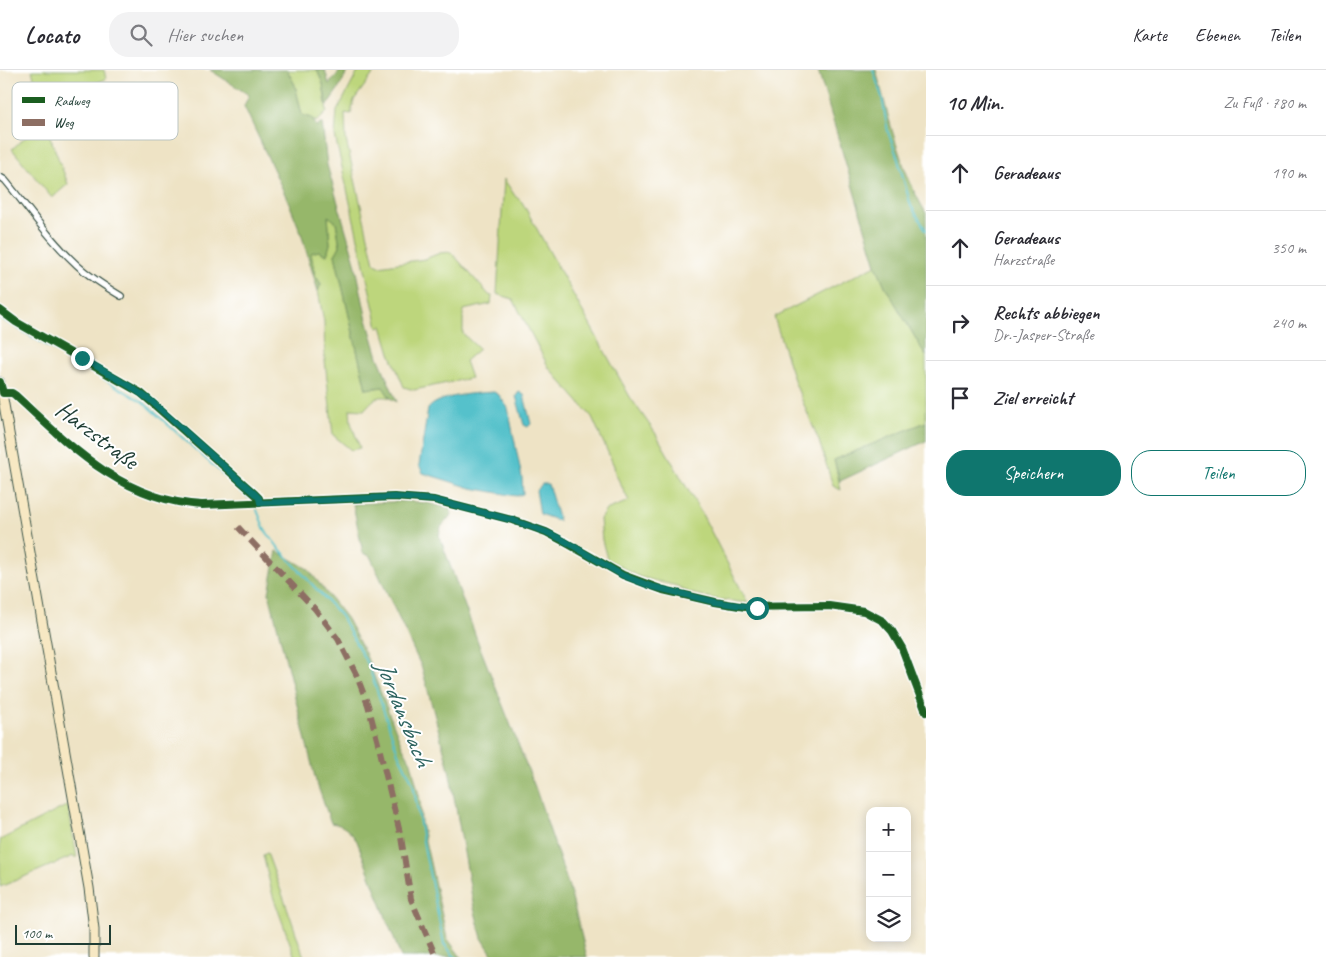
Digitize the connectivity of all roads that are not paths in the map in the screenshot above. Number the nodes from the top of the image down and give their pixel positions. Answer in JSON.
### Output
{"nodes":[{"id":1,"x":0,"y":177,"type":"edge"},
{"id":2,"x":121,"y":296,"type":"dead end"},
{"id":3,"x":0,"y":310,"type":"edge"},
{"id":4,"x":0,"y":382,"type":"edge"},
{"id":5,"x":3,"y":393,"type":"junction"},
{"id":6,"x":260,"y":503,"type":"junction"},
{"id":7,"x":926,"y":712,"type":"edge"},
{"id":8,"x":94,"y":957,"type":"edge"}],
"edges":[{"from":1,"to":2,"type":"street"},
{"from":3,"to":6,"type":"street"},
{"from":4,"to":5,"type":"main road"},
{"from":5,"to":6,"type":"street","name":"Harzstraße"},
{"from":5,"to":8,"type":"main road"},
{"from":6,"to":7,"type":"street","name":"Harzstraße"}]}
